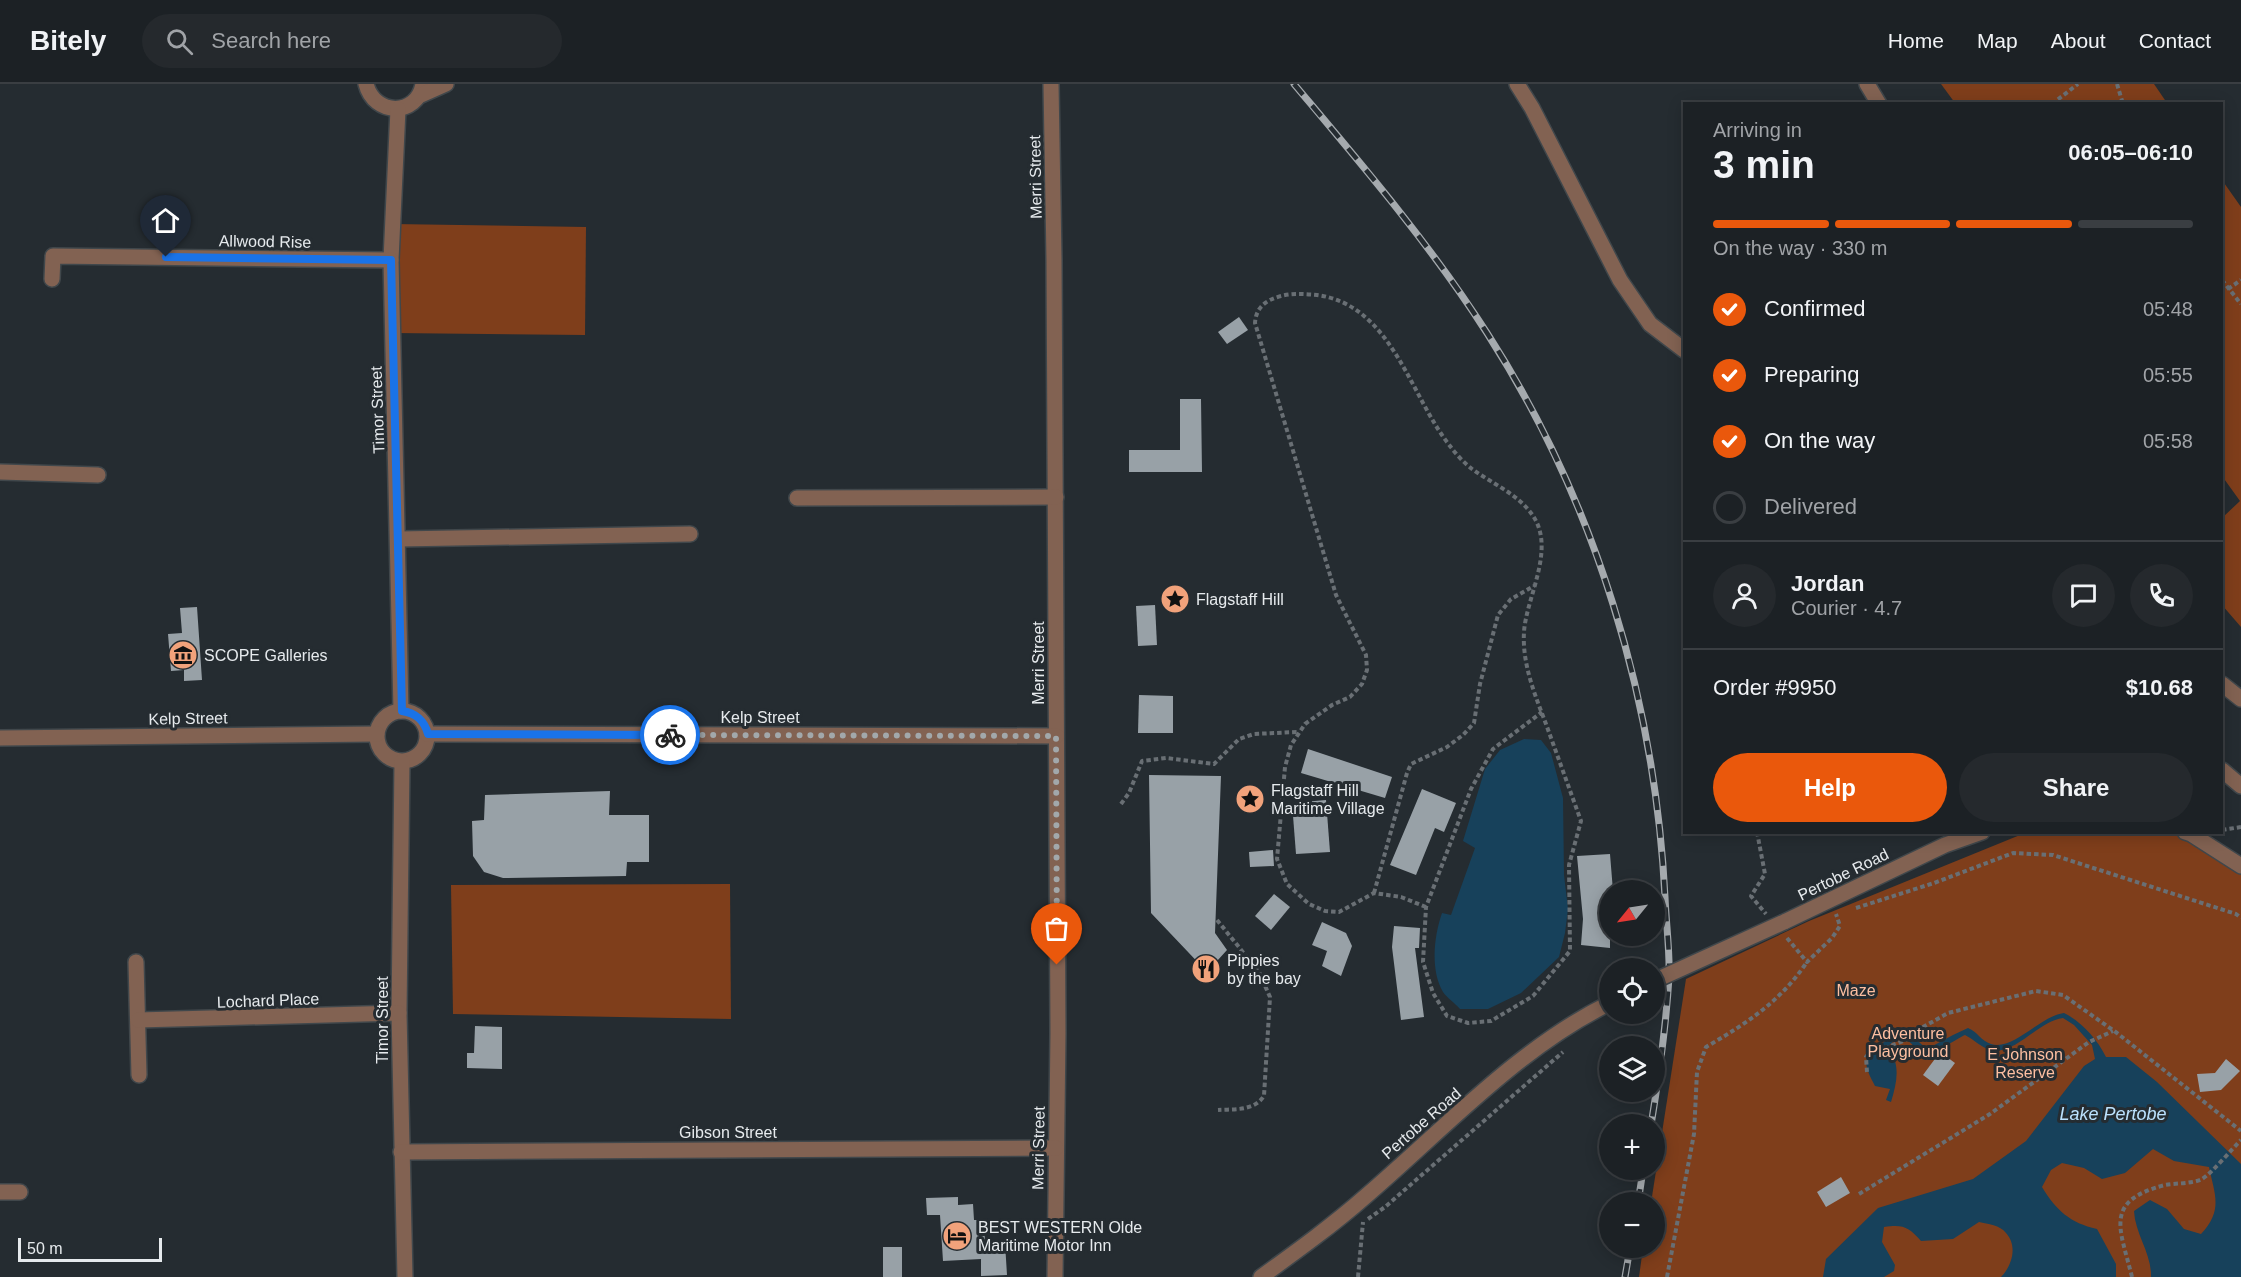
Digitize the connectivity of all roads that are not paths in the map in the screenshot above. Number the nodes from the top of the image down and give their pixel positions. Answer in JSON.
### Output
{"nodes":[{"id":1,"x":366,"y":84,"type":"edge"},
{"id":2,"x":446,"y":84,"type":"edge"},
{"id":3,"x":1051,"y":84,"type":"edge"},
{"id":4,"x":1517,"y":84,"type":"edge"},
{"id":5,"x":1867,"y":84,"type":"edge"},
{"id":6,"x":421,"y":90,"type":"edge"},
{"id":7,"x":1878,"y":102,"type":"edge"},
{"id":8,"x":398,"y":109,"type":"junction"},
{"id":9,"x":391,"y":260,"type":"junction"},
{"id":10,"x":52,"y":279,"type":"dead end"},
{"id":11,"x":1683,"y":349,"type":"edge"},
{"id":12,"x":0,"y":472,"type":"edge"},
{"id":13,"x":98,"y":475,"type":"dead end"},
{"id":14,"x":1056,"y":497,"type":"junction"},
{"id":15,"x":796,"y":498,"type":"dead end"},
{"id":16,"x":690,"y":534,"type":"dead end"},
{"id":17,"x":399,"y":539,"type":"junction"},
{"id":18,"x":2223,"y":685,"type":"edge"},
{"id":19,"x":2241,"y":699,"type":"edge"},
{"id":20,"x":402,"y":711,"type":"junction"},
{"id":21,"x":377,"y":734,"type":"junction"},
{"id":22,"x":428,"y":734,"type":"junction"},
{"id":23,"x":1056,"y":736,"type":"junction"},
{"id":24,"x":0,"y":738,"type":"edge"},
{"id":25,"x":402,"y":762,"type":"junction"},
{"id":26,"x":2223,"y":771,"type":"edge"},
{"id":27,"x":2241,"y":786,"type":"edge"},
{"id":28,"x":1958,"y":834,"type":"edge"},
{"id":29,"x":1976,"y":834,"type":"edge"},
{"id":30,"x":2191,"y":834,"type":"edge"},
{"id":31,"x":1945,"y":845,"type":"junction"},
{"id":32,"x":2241,"y":866,"type":"edge"},
{"id":33,"x":136,"y":962,"type":"dead end"},
{"id":34,"x":1665,"y":976,"type":"edge"},
{"id":35,"x":1599,"y":1009,"type":"edge"},
{"id":36,"x":399,"y":1014,"type":"junction"},
{"id":37,"x":138,"y":1020,"type":"junction"},
{"id":38,"x":139,"y":1075,"type":"dead end"},
{"id":39,"x":1056,"y":1148,"type":"junction"},
{"id":40,"x":401,"y":1152,"type":"junction"},
{"id":41,"x":0,"y":1192,"type":"edge"},
{"id":42,"x":20,"y":1192,"type":"dead end"},
{"id":43,"x":405,"y":1277,"type":"edge"},
{"id":44,"x":1055,"y":1277,"type":"edge"},
{"id":45,"x":1261,"y":1277,"type":"edge"}],
"edges":[{"from":1,"to":8,"type":"street"},
{"from":2,"to":6,"type":"street"},
{"from":3,"to":14,"type":"street","name":"Merri Street"},
{"from":4,"to":11,"type":"street"},
{"from":5,"to":7,"type":"street"},
{"from":6,"to":8,"type":"street"},
{"from":8,"to":9,"type":"street","name":"Timor Street"},
{"from":9,"to":10,"type":"street","name":"Allwood Rise"},
{"from":9,"to":17,"type":"street","name":"Timor Street"},
{"from":12,"to":13,"type":"street"},
{"from":14,"to":15,"type":"street"},
{"from":14,"to":23,"type":"street","name":"Merri Street"},
{"from":16,"to":17,"type":"street"},
{"from":17,"to":20,"type":"street","name":"Timor Street"},
{"from":18,"to":19,"type":"street"},
{"from":20,"to":21,"type":"street"},
{"from":20,"to":22,"type":"street"},
{"from":21,"to":24,"type":"street","name":"Kelp Street"},
{"from":21,"to":25,"type":"street"},
{"from":22,"to":23,"type":"street","name":"Kelp Street"},
{"from":22,"to":25,"type":"street"},
{"from":23,"to":39,"type":"street","name":"Merri Street"},
{"from":25,"to":36,"type":"street","name":"Timor Street"},
{"from":26,"to":27,"type":"street"},
{"from":28,"to":31,"type":"street"},
{"from":29,"to":31,"type":"street","name":"Pertobe Road"},
{"from":30,"to":32,"type":"street"},
{"from":31,"to":34,"type":"street","name":"Pertobe Road","bridge":true},
{"from":33,"to":37,"type":"street"},
{"from":35,"to":45,"type":"street","name":"Pertobe Road"},
{"from":36,"to":37,"type":"street","name":"Lochard Place"},
{"from":36,"to":40,"type":"street","name":"Timor Street"},
{"from":37,"to":38,"type":"street"},
{"from":39,"to":40,"type":"street","name":"Gibson Street"},
{"from":39,"to":44,"type":"street","name":"Merri Street"},
{"from":40,"to":43,"type":"street","name":"Timor Street"},
{"from":41,"to":42,"type":"street"}]}
